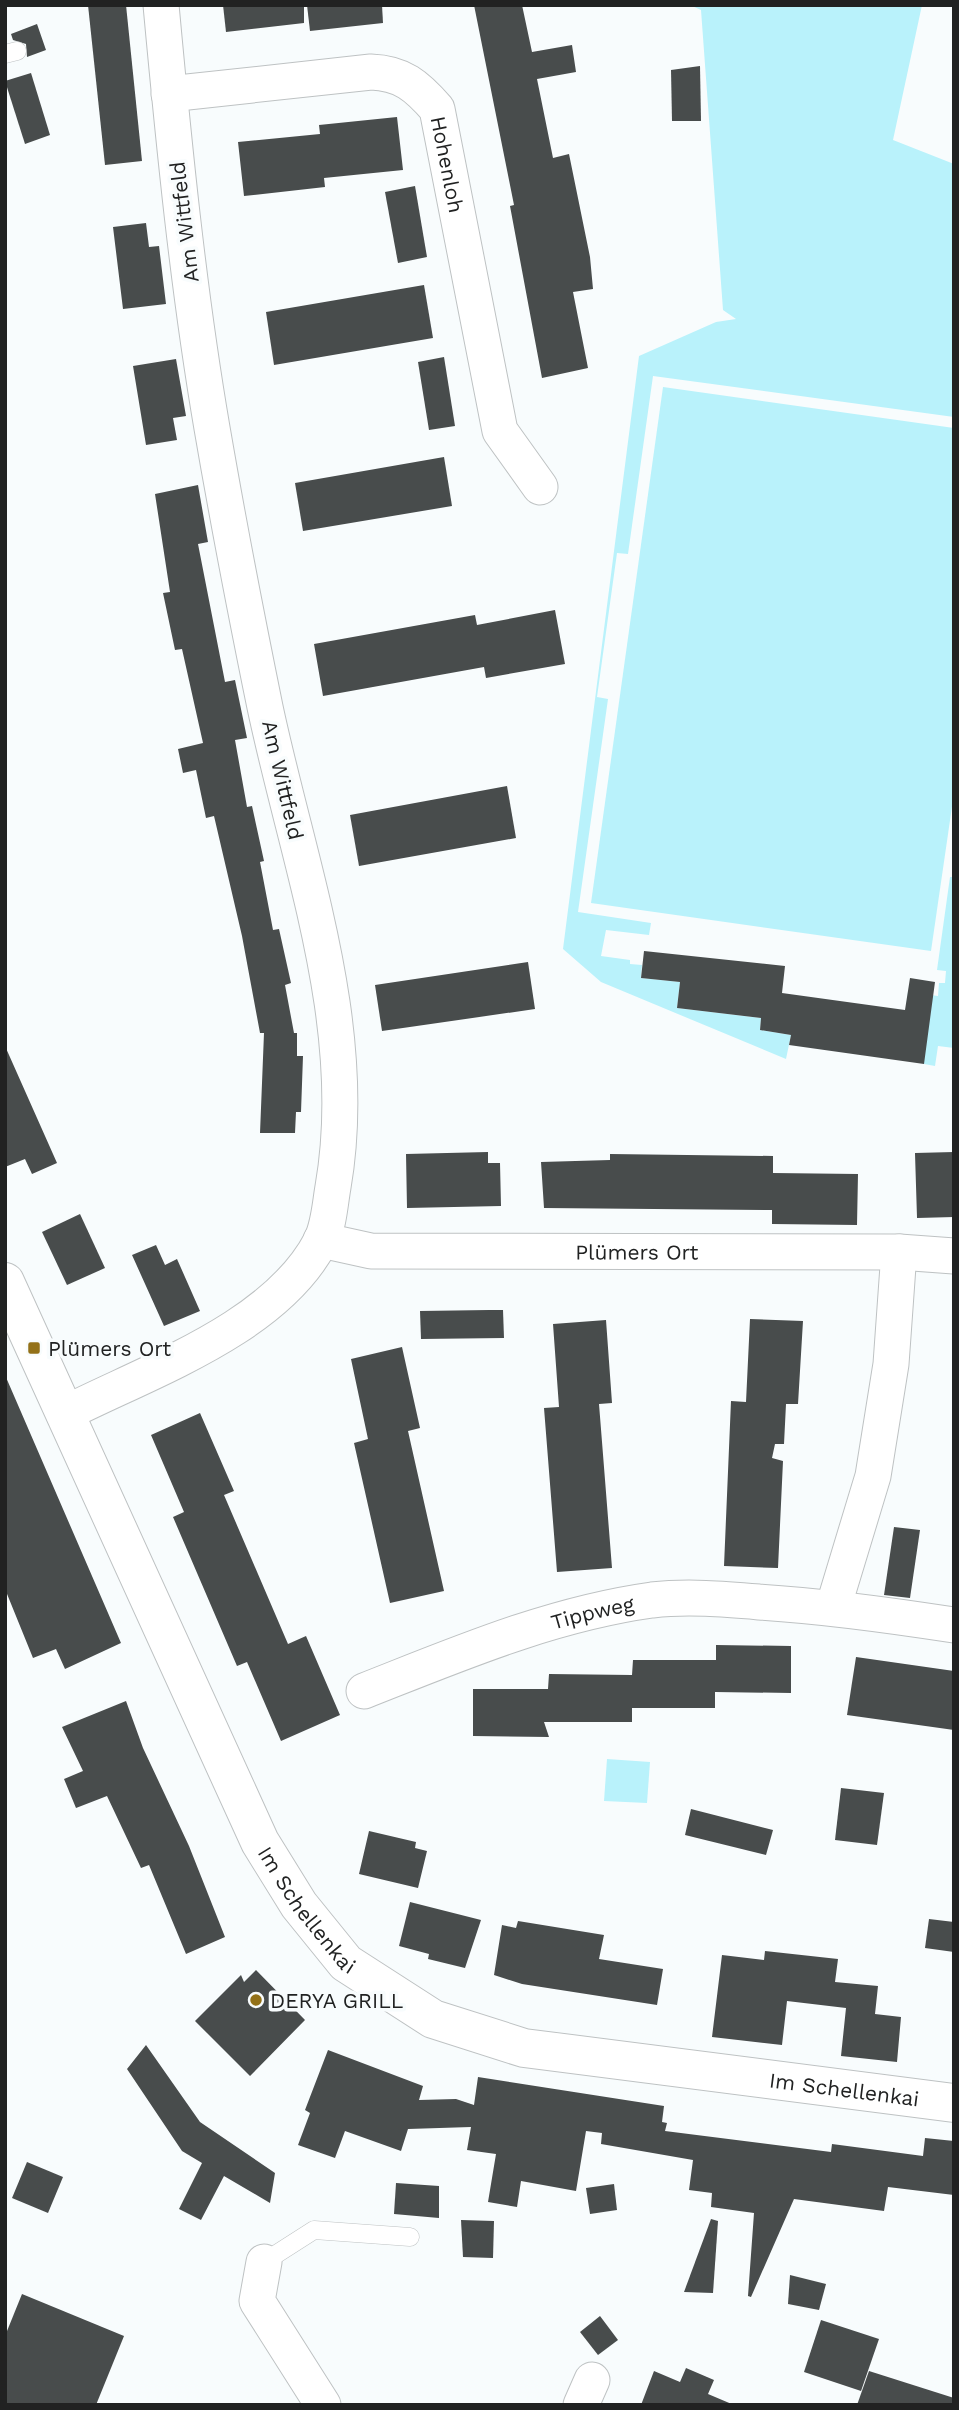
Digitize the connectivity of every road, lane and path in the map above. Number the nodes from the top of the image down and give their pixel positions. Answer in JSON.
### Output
{"nodes":[{"id":1,"x":161,"y":5,"type":"edge"},
{"id":2,"x":169,"y":93,"type":"junction"},
{"id":3,"x":540,"y":487,"type":"dead end"},
{"id":4,"x":321,"y":1240,"type":"junction"},
{"id":5,"x":899,"y":1252,"type":"junction"},
{"id":6,"x":954,"y":1256,"type":"edge"},
{"id":7,"x":5,"y":1282,"type":"edge"},
{"id":8,"x":64,"y":1415,"type":"junction"},
{"id":9,"x":833,"y":1608,"type":"junction"},
{"id":10,"x":954,"y":1625,"type":"edge"},
{"id":11,"x":364,"y":1691,"type":"dead end"},
{"id":12,"x":954,"y":2103,"type":"edge"},
{"id":13,"x":410,"y":2237,"type":"dead end"},
{"id":14,"x":264,"y":2262,"type":"joint"},
{"id":15,"x":323,"y":2405,"type":"edge"}],
"edges":[{"from":1,"to":2,"type":"street","name":"Am Wittfeld"},
{"from":2,"to":3,"type":"street","name":"Hohenloh"},
{"from":2,"to":4,"type":"street","name":"Am Wittfeld"},
{"from":4,"to":5,"type":"street","name":"Plümers Ort"},
{"from":4,"to":8,"type":"street","name":"Am Wittfeld"},
{"from":5,"to":6,"type":"street","name":"Plümers Ort"},
{"from":5,"to":9,"type":"street"},
{"from":7,"to":8,"type":"street","name":"Im Schellenkai"},
{"from":8,"to":12,"type":"street","name":"Im Schellenkai"},
{"from":9,"to":10,"type":"street","name":"Tippweg"},
{"from":9,"to":11,"type":"street","name":"Tippweg"},
{"from":13,"to":14,"type":"lane"},
{"from":14,"to":15,"type":"street"}]}
